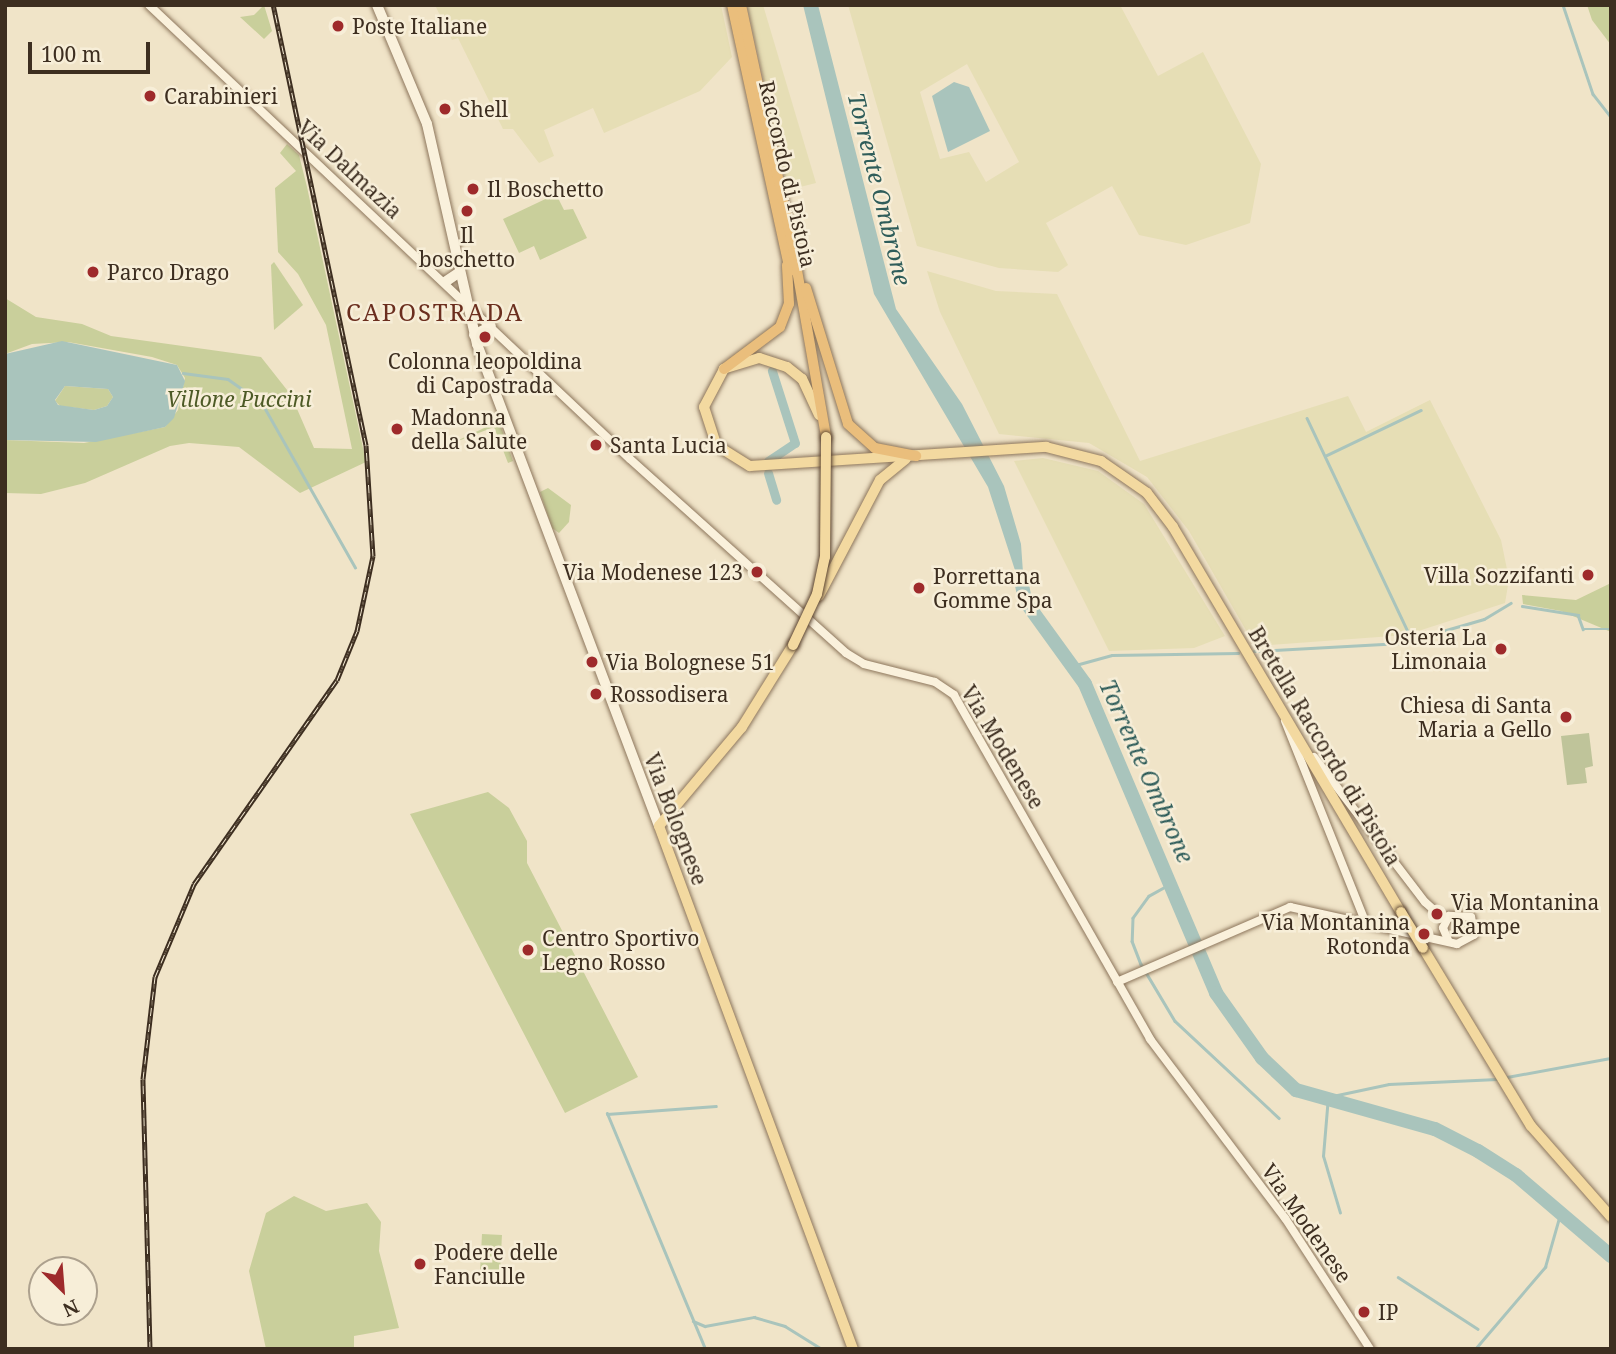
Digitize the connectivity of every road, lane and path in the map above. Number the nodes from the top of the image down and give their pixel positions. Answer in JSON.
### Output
{"nodes":[{"id":1,"x":149,"y":5,"type":"edge"},
{"id":2,"x":377,"y":5,"type":"edge"},
{"id":3,"x":732,"y":5,"type":"edge"},
{"id":4,"x":741,"y":5,"type":"edge"},
{"id":5,"x":790,"y":257,"type":"junction"},
{"id":6,"x":460,"y":272,"type":"junction"},
{"id":7,"x":445,"y":282,"type":"junction"},
{"id":8,"x":465,"y":302,"type":"junction"},
{"id":9,"x":491,"y":326,"type":"junction"},
{"id":10,"x":474,"y":335,"type":"junction"},
{"id":11,"x":724,"y":369,"type":"junction"},
{"id":12,"x":826,"y":438,"type":"junction"},
{"id":13,"x":916,"y":456,"type":"junction"},
{"id":14,"x":810,"y":610,"type":"junction"},
{"id":15,"x":1284,"y":718,"type":"junction"},
{"id":16,"x":1302,"y":746,"type":"junction"},
{"id":17,"x":659,"y":826,"type":"junction"},
{"id":18,"x":1366,"y":921,"type":"junction"},
{"id":19,"x":1444,"y":924,"type":"junction"},
{"id":20,"x":1430,"y":935,"type":"junction"},
{"id":21,"x":1448,"y":940,"type":"junction"},
{"id":22,"x":1117,"y":982,"type":"junction"},
{"id":23,"x":1611,"y":1217,"type":"edge"},
{"id":24,"x":853,"y":1349,"type":"edge"},
{"id":25,"x":1370,"y":1349,"type":"edge"}],
"edges":[{"from":1,"to":7,"type":"street","name":"Via Dalmazia"},
{"from":2,"to":6,"type":"main road","name":"Via Bolognese"},
{"from":3,"to":5,"type":"highway","name":"Raccordo di Pistoia"},
{"from":4,"to":5,"type":"highway","name":"Raccordo di Pistoia"},
{"from":5,"to":11,"type":"highway"},
{"from":5,"to":12,"type":"highway","name":"Raccordo di Pistoia"},
{"from":5,"to":13,"type":"highway"},
{"from":6,"to":7,"type":"main road"},
{"from":6,"to":8,"type":"main road","name":"Via Bolognese"},
{"from":7,"to":8,"type":"street","name":"Via Dalmazia"},
{"from":8,"to":9,"type":"street","name":"Via Modenese"},
{"from":8,"to":10,"type":"main road","name":"Via Bolognese"},
{"from":9,"to":10,"type":"main road"},
{"from":9,"to":22,"type":"street","name":"Via Modenese"},
{"from":10,"to":17,"type":"main road","name":"Via Bolognese"},
{"from":11,"to":12,"type":"main road"},
{"from":11,"to":13,"type":"main road","name":"Bretella Raccordo di Pistoia"},
{"from":12,"to":14,"type":"main road","name":"Raccordo di Pistoia","bridge":true},
{"from":13,"to":14,"type":"main road","bridge":true},
{"from":13,"to":15,"type":"main road","name":"Bretella Raccordo di Pistoia"},
{"from":14,"to":17,"type":"main road","name":"Raccordo di Pistoia","bridge":true},
{"from":15,"to":16,"type":"main road","name":"Bretella Raccordo di Pistoia"},
{"from":15,"to":18,"type":"street"},
{"from":16,"to":19,"type":"street"},
{"from":16,"to":23,"type":"main road","name":"Bretella Raccordo di Pistoia","bridge":true},
{"from":17,"to":24,"type":"main road","name":"Via Bolognese"},
{"from":18,"to":20,"type":"street"},
{"from":18,"to":22,"type":"street"},
{"from":19,"to":20,"type":"street"},
{"from":19,"to":21,"type":"street"},
{"from":19,"to":21,"type":"street"},
{"from":20,"to":21,"type":"street"},
{"from":22,"to":25,"type":"street","name":"Via Modenese"}]}
